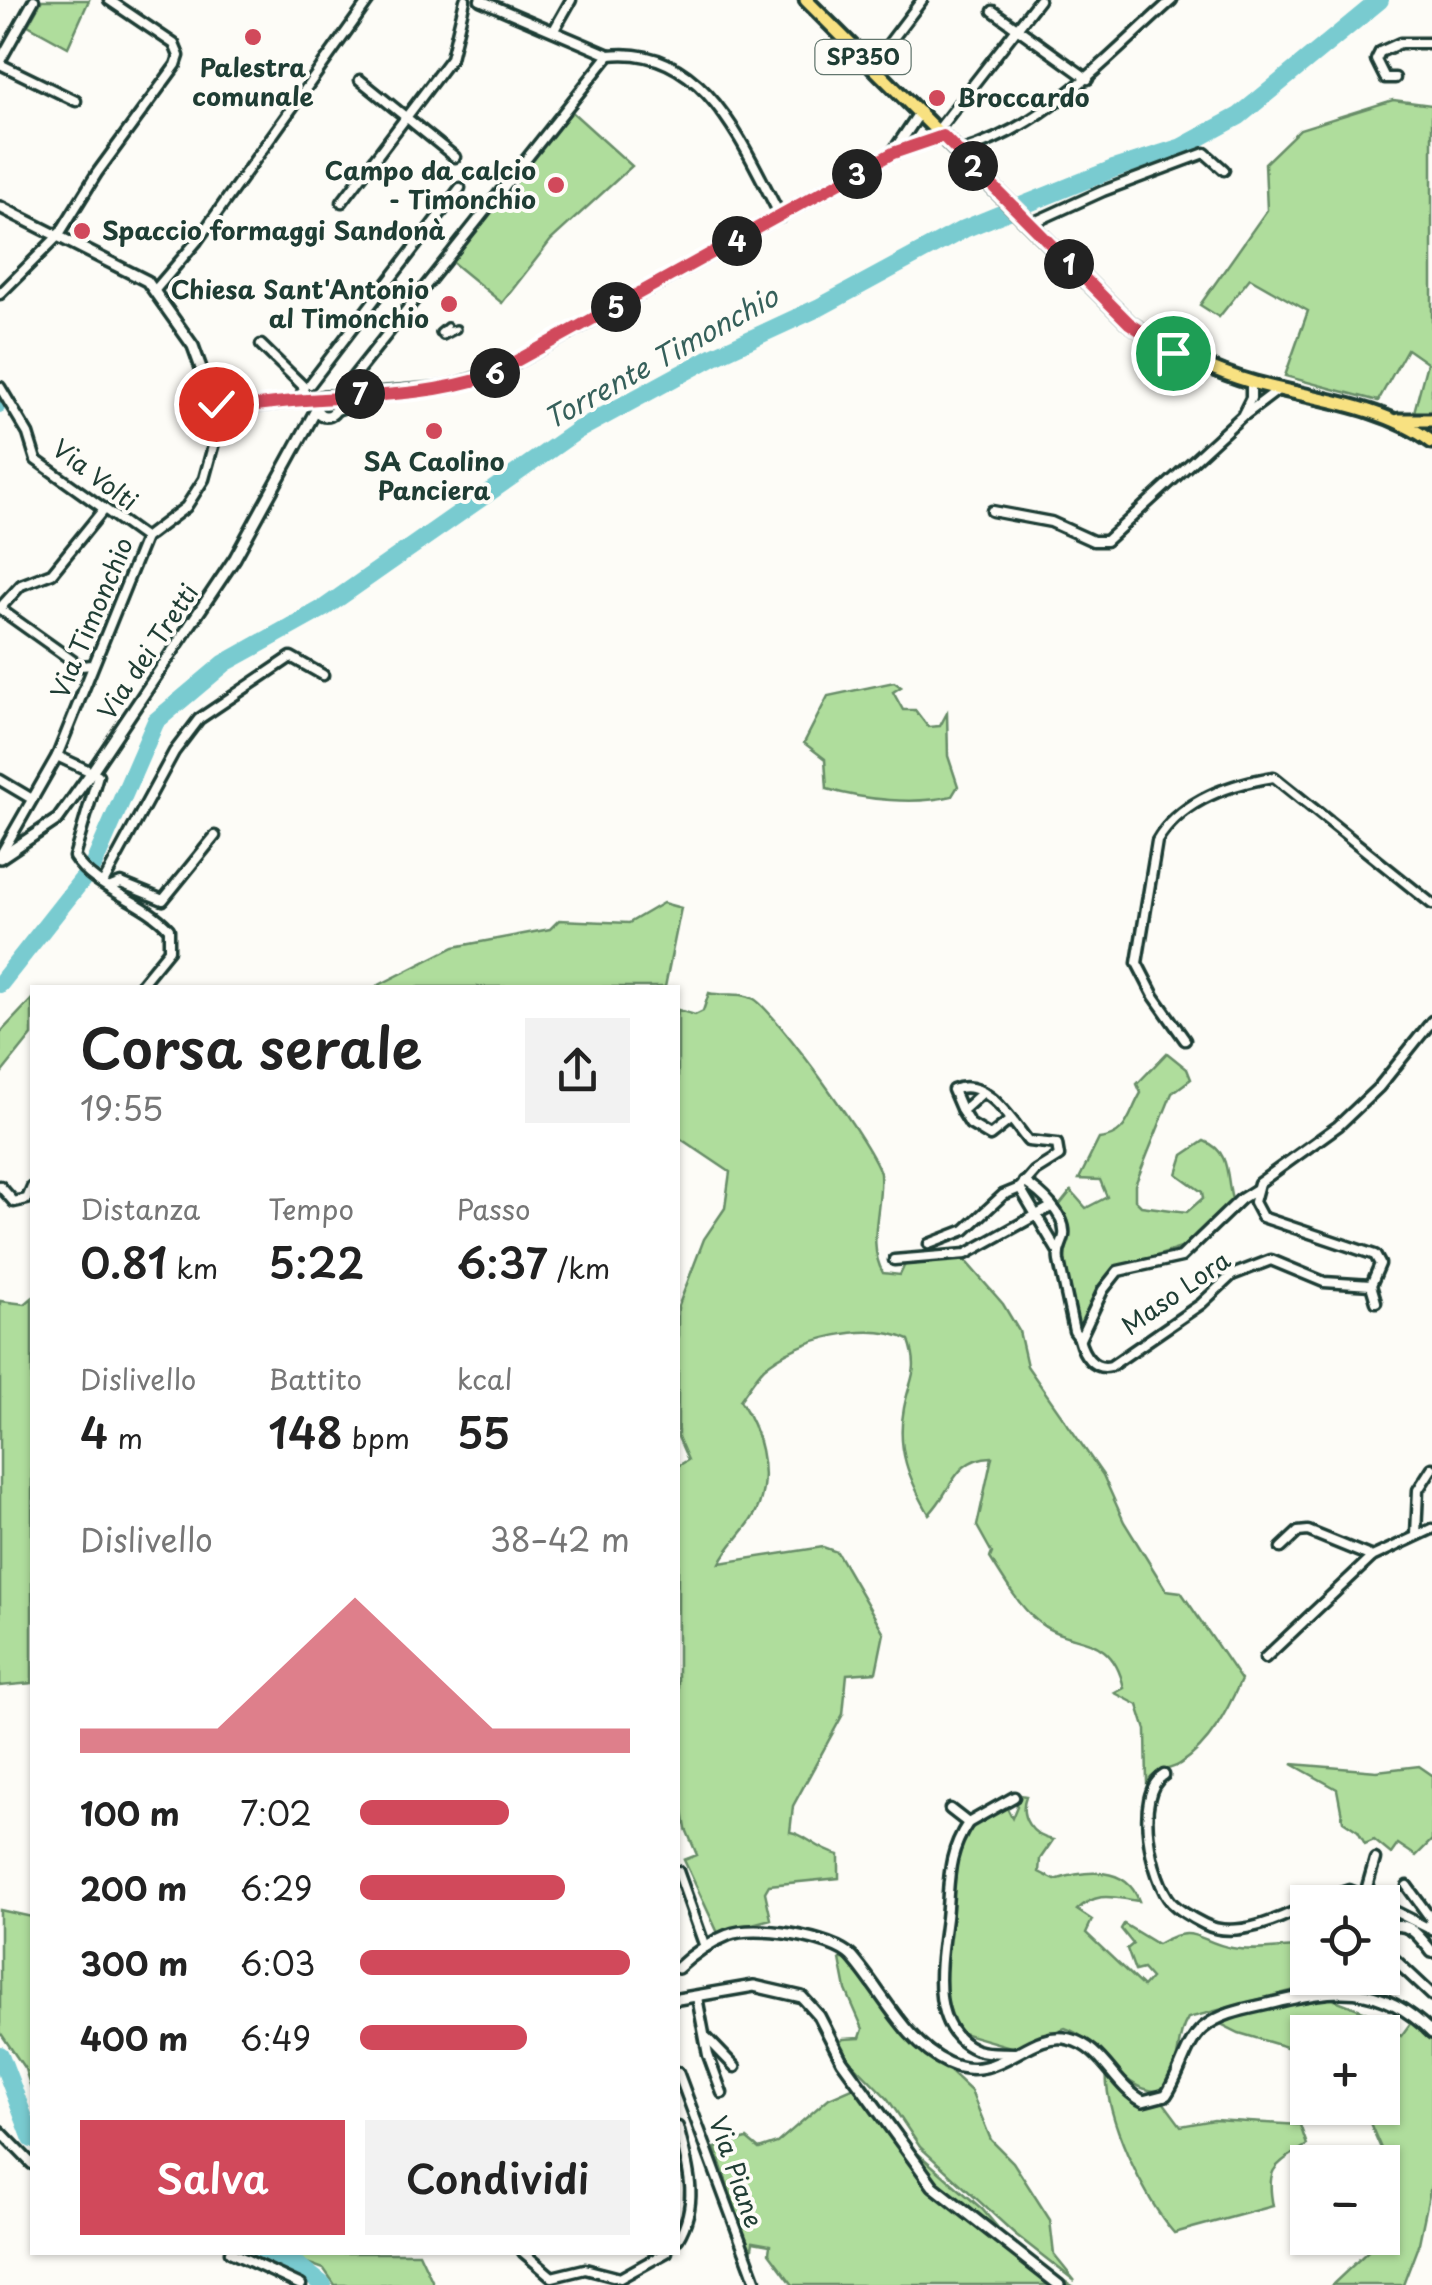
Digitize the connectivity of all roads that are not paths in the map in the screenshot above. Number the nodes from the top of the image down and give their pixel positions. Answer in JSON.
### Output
{"nodes":[{"id":1,"x":34,"y":0,"type":"edge"},
{"id":2,"x":110,"y":0,"type":"edge"},
{"id":3,"x":369,"y":0,"type":"edge"},
{"id":4,"x":465,"y":0,"type":"edge"},
{"id":5,"x":480,"y":0,"type":"edge"},
{"id":6,"x":571,"y":0,"type":"edge"},
{"id":7,"x":806,"y":0,"type":"edge"},
{"id":8,"x":922,"y":0,"type":"edge"},
{"id":9,"x":1039,"y":0,"type":"edge"},
{"id":10,"x":1172,"y":0,"type":"edge"},
{"id":11,"x":993,"y":10,"type":"dead end"},
{"id":12,"x":1018,"y":29,"type":"junction"},
{"id":13,"x":554,"y":30,"type":"junction"},
{"id":14,"x":1432,"y":43,"type":"edge"},
{"id":15,"x":609,"y":55,"type":"junction"},
{"id":16,"x":0,"y":62,"type":"edge"},
{"id":17,"x":872,"y":66,"type":"junction"},
{"id":18,"x":1395,"y":78,"type":"dead end"},
{"id":19,"x":1088,"y":79,"type":"junction"},
{"id":20,"x":360,"y":80,"type":"dead end"},
{"id":21,"x":76,"y":101,"type":"dead end"},
{"id":22,"x":409,"y":118,"type":"junction"},
{"id":23,"x":932,"y":125,"type":"junction"},
{"id":24,"x":920,"y":140,"type":"junction"},
{"id":25,"x":960,"y":152,"type":"junction"},
{"id":26,"x":893,"y":153,"type":"junction"},
{"id":27,"x":455,"y":157,"type":"dead end"},
{"id":28,"x":1224,"y":170,"type":"dead end"},
{"id":29,"x":460,"y":188,"type":"dead end"},
{"id":30,"x":342,"y":202,"type":"dead end"},
{"id":31,"x":0,"y":207,"type":"edge"},
{"id":32,"x":780,"y":216,"type":"junction"},
{"id":33,"x":1029,"y":224,"type":"junction"},
{"id":34,"x":58,"y":236,"type":"junction"},
{"id":35,"x":155,"y":290,"type":"junction"},
{"id":36,"x":0,"y":294,"type":"edge"},
{"id":37,"x":447,"y":327,"type":"dead end"},
{"id":38,"x":443,"y":336,"type":"dead end"},
{"id":39,"x":262,"y":346,"type":"dead end"},
{"id":40,"x":358,"y":372,"type":"junction"},
{"id":41,"x":292,"y":375,"type":"junction"},
{"id":42,"x":1251,"y":382,"type":"junction"},
{"id":43,"x":310,"y":384,"type":"junction"},
{"id":44,"x":0,"y":386,"type":"edge"},
{"id":45,"x":1280,"y":389,"type":"junction"},
{"id":46,"x":396,"y":392,"type":"junction"},
{"id":47,"x":355,"y":394,"type":"junction"},
{"id":48,"x":296,"y":402,"type":"junction"},
{"id":49,"x":326,"y":404,"type":"junction"},
{"id":50,"x":224,"y":410,"type":"junction"},
{"id":51,"x":1242,"y":416,"type":"junction"},
{"id":52,"x":1395,"y":420,"type":"junction"},
{"id":53,"x":1432,"y":420,"type":"edge"},
{"id":54,"x":1432,"y":442,"type":"edge"},
{"id":55,"x":104,"y":509,"type":"junction"},
{"id":56,"x":992,"y":510,"type":"dead end"},
{"id":57,"x":145,"y":538,"type":"junction"},
{"id":58,"x":0,"y":608,"type":"edge"},
{"id":59,"x":93,"y":665,"type":"junction"},
{"id":60,"x":323,"y":675,"type":"dead end"},
{"id":61,"x":56,"y":756,"type":"junction"},
{"id":62,"x":93,"y":770,"type":"junction"},
{"id":63,"x":0,"y":780,"type":"edge"},
{"id":64,"x":32,"y":799,"type":"junction"},
{"id":65,"x":216,"y":836,"type":"dead end"},
{"id":66,"x":0,"y":857,"type":"edge"},
{"id":67,"x":104,"y":883,"type":"junction"},
{"id":68,"x":1432,"y":904,"type":"edge"},
{"id":69,"x":144,"y":985,"type":"edge"},
{"id":70,"x":1432,"y":1021,"type":"edge"},
{"id":71,"x":1185,"y":1040,"type":"dead end"},
{"id":72,"x":981,"y":1094,"type":"junction"},
{"id":73,"x":962,"y":1111,"type":"junction"},
{"id":74,"x":1010,"y":1120,"type":"junction"},
{"id":75,"x":1022,"y":1185,"type":"junction"},
{"id":76,"x":0,"y":1186,"type":"edge"},
{"id":77,"x":1257,"y":1189,"type":"junction"},
{"id":78,"x":30,"y":1192,"type":"edge"},
{"id":79,"x":1051,"y":1208,"type":"junction"},
{"id":80,"x":1035,"y":1216,"type":"junction"},
{"id":81,"x":929,"y":1244,"type":"dead end"},
{"id":82,"x":1057,"y":1250,"type":"junction"},
{"id":83,"x":894,"y":1260,"type":"dead end"},
{"id":84,"x":1371,"y":1285,"type":"junction"},
{"id":85,"x":1376,"y":1302,"type":"dead end"},
{"id":86,"x":1079,"y":1338,"type":"junction"},
{"id":87,"x":1432,"y":1468,"type":"edge"},
{"id":88,"x":1432,"y":1529,"type":"edge"},
{"id":89,"x":1416,"y":1535,"type":"junction"},
{"id":90,"x":1281,"y":1548,"type":"dead end"},
{"id":91,"x":1372,"y":1557,"type":"junction"},
{"id":92,"x":1265,"y":1658,"type":"dead end"},
{"id":93,"x":1164,"y":1776,"type":"dead end"},
{"id":94,"x":1014,"y":1797,"type":"dead end"},
{"id":95,"x":950,"y":1809,"type":"dead end"},
{"id":96,"x":968,"y":1823,"type":"junction"},
{"id":97,"x":1376,"y":1859,"type":"dead end"},
{"id":98,"x":680,"y":1877,"type":"edge"},
{"id":99,"x":1367,"y":1885,"type":"edge"},
{"id":100,"x":1406,"y":1886,"type":"dead end"},
{"id":101,"x":1290,"y":1913,"type":"edge"},
{"id":102,"x":1400,"y":1914,"type":"edge"},
{"id":103,"x":1400,"y":1925,"type":"edge"},
{"id":104,"x":1431,"y":1929,"type":"edge"},
{"id":105,"x":705,"y":1947,"type":"junction"},
{"id":106,"x":1432,"y":1952,"type":"edge"},
{"id":107,"x":1400,"y":1965,"type":"edge"},
{"id":108,"x":680,"y":1966,"type":"edge"},
{"id":109,"x":1432,"y":1995,"type":"edge"},
{"id":110,"x":697,"y":1998,"type":"junction"},
{"id":111,"x":680,"y":2000,"type":"edge"},
{"id":112,"x":1432,"y":2033,"type":"edge"},
{"id":113,"x":704,"y":2036,"type":"junction"},
{"id":114,"x":1020,"y":2054,"type":"junction"},
{"id":115,"x":735,"y":2066,"type":"dead end"},
{"id":116,"x":680,"y":2077,"type":"edge"},
{"id":117,"x":722,"y":2093,"type":"dead end"},
{"id":118,"x":0,"y":2131,"type":"edge"},
{"id":119,"x":680,"y":2136,"type":"edge"},
{"id":120,"x":30,"y":2162,"type":"edge"},
{"id":121,"x":680,"y":2235,"type":"edge"},
{"id":122,"x":236,"y":2255,"type":"edge"},
{"id":123,"x":527,"y":2255,"type":"edge"},
{"id":124,"x":662,"y":2255,"type":"edge"},
{"id":125,"x":600,"y":2274,"type":"junction"},
{"id":126,"x":301,"y":2285,"type":"edge"},
{"id":127,"x":602,"y":2285,"type":"edge"},
{"id":128,"x":757,"y":2285,"type":"edge"},
{"id":129,"x":1059,"y":2285,"type":"edge"}],
"edges":[{"from":1,"to":16,"type":"street"},
{"from":2,"to":34,"type":"street"},
{"from":3,"to":35,"type":"street"},
{"from":4,"to":22,"type":"street"},
{"from":5,"to":13,"type":"street"},
{"from":6,"to":13,"type":"street"},
{"from":7,"to":17,"type":"main road","number":"SP350"},
{"from":8,"to":17,"type":"street"},
{"from":9,"to":12,"type":"street"},
{"from":10,"to":19,"type":"street"},
{"from":11,"to":12,"type":"street"},
{"from":12,"to":19,"type":"street"},
{"from":12,"to":23,"type":"street"},
{"from":13,"to":15,"type":"street"},
{"from":14,"to":18,"type":"street"},
{"from":15,"to":32,"type":"street"},
{"from":15,"to":40,"type":"street"},
{"from":16,"to":21,"type":"street"},
{"from":17,"to":23,"type":"main road","number":"SP350"},
{"from":19,"to":25,"type":"street"},
{"from":20,"to":22,"type":"street"},
{"from":22,"to":27,"type":"street"},
{"from":22,"to":30,"type":"street"},
{"from":23,"to":24,"type":"street"},
{"from":23,"to":24,"type":"street"},
{"from":23,"to":25,"type":"main road","number":"SP350"},
{"from":23,"to":26,"type":"street"},
{"from":24,"to":26,"type":"street"},
{"from":25,"to":33,"type":"main road","number":"SP350"},
{"from":26,"to":32,"type":"street"},
{"from":28,"to":33,"type":"street"},
{"from":29,"to":43,"type":"street"},
{"from":31,"to":34,"type":"street"},
{"from":32,"to":46,"type":"street"},
{"from":33,"to":42,"type":"main road","number":"SP350"},
{"from":34,"to":35,"type":"street"},
{"from":34,"to":36,"type":"street"},
{"from":35,"to":50,"type":"street"},
{"from":37,"to":38,"type":"street"},
{"from":39,"to":41,"type":"street"},
{"from":40,"to":47,"type":"street"},
{"from":40,"to":49,"type":"street"},
{"from":41,"to":43,"type":"street"},
{"from":41,"to":48,"type":"street"},
{"from":42,"to":45,"type":"main road","number":"SP350"},
{"from":42,"to":51,"type":"street"},
{"from":43,"to":49,"type":"street"},
{"from":44,"to":55,"type":"street","name":"Via Volti"},
{"from":45,"to":51,"type":"street"},
{"from":45,"to":52,"type":"main road","number":"SP350"},
{"from":46,"to":47,"type":"street"},
{"from":46,"to":49,"type":"street"},
{"from":47,"to":49,"type":"street"},
{"from":48,"to":49,"type":"street"},
{"from":48,"to":50,"type":"street"},
{"from":49,"to":62,"type":"street","name":"Via dei Tretti"},
{"from":50,"to":57,"type":"street","name":"Via Timonchio"},
{"from":51,"to":56,"type":"street"},
{"from":52,"to":53,"type":"main road","number":"SP350"},
{"from":52,"to":54,"type":"main road","number":"SP350"},
{"from":55,"to":57,"type":"street","name":"Via Volti"},
{"from":55,"to":58,"type":"street"},
{"from":57,"to":59,"type":"street","name":"Via Timonchio"},
{"from":58,"to":59,"type":"street"},
{"from":59,"to":61,"type":"street","name":"Via Timonchio"},
{"from":60,"to":67,"type":"street"},
{"from":61,"to":62,"type":"street"},
{"from":61,"to":64,"type":"street","name":"Via Timonchio"},
{"from":62,"to":66,"type":"street","name":"Via dei Tretti"},
{"from":62,"to":67,"type":"street"},
{"from":63,"to":64,"type":"street"},
{"from":64,"to":66,"type":"street","name":"Via Timonchio"},
{"from":65,"to":67,"type":"street"},
{"from":67,"to":69,"type":"street"},
{"from":68,"to":71,"type":"street"},
{"from":70,"to":77,"type":"street"},
{"from":72,"to":73,"type":"street"},
{"from":72,"to":73,"type":"street"},
{"from":72,"to":74,"type":"street"},
{"from":73,"to":74,"type":"street"},
{"from":74,"to":75,"type":"street"},
{"from":75,"to":79,"type":"street"},
{"from":75,"to":80,"type":"street"},
{"from":75,"to":81,"type":"street"},
{"from":76,"to":78,"type":"street"},
{"from":77,"to":84,"type":"street"},
{"from":77,"to":86,"type":"street"},
{"from":79,"to":80,"type":"street"},
{"from":79,"to":82,"type":"street"},
{"from":80,"to":82,"type":"street"},
{"from":80,"to":83,"type":"street"},
{"from":82,"to":86,"type":"street"},
{"from":84,"to":85,"type":"street"},
{"from":84,"to":86,"type":"street","name":"Maso Lora"},
{"from":87,"to":89,"type":"street"},
{"from":88,"to":89,"type":"street"},
{"from":89,"to":91,"type":"street"},
{"from":90,"to":91,"type":"street"},
{"from":91,"to":92,"type":"street"},
{"from":93,"to":101,"type":"street"},
{"from":94,"to":96,"type":"street"},
{"from":95,"to":96,"type":"street"},
{"from":96,"to":114,"type":"street"},
{"from":97,"to":99,"type":"street"},
{"from":98,"to":105,"type":"street"},
{"from":100,"to":104,"type":"street"},
{"from":102,"to":104,"type":"street"},
{"from":103,"to":106,"type":"street"},
{"from":105,"to":108,"type":"street"},
{"from":105,"to":114,"type":"street"},
{"from":107,"to":109,"type":"street"},
{"from":110,"to":111,"type":"street"},
{"from":110,"to":113,"type":"street"},
{"from":110,"to":129,"type":"street"},
{"from":112,"to":114,"type":"street"},
{"from":113,"to":115,"type":"street"},
{"from":113,"to":117,"type":"street"},
{"from":116,"to":128,"type":"street","name":"Via Piane"},
{"from":118,"to":120,"type":"street"},
{"from":119,"to":121,"type":"street","name":"Via Piane"},
{"from":122,"to":126,"type":"street"},
{"from":123,"to":125,"type":"street"},
{"from":124,"to":125,"type":"street"},
{"from":125,"to":127,"type":"street"}]}
